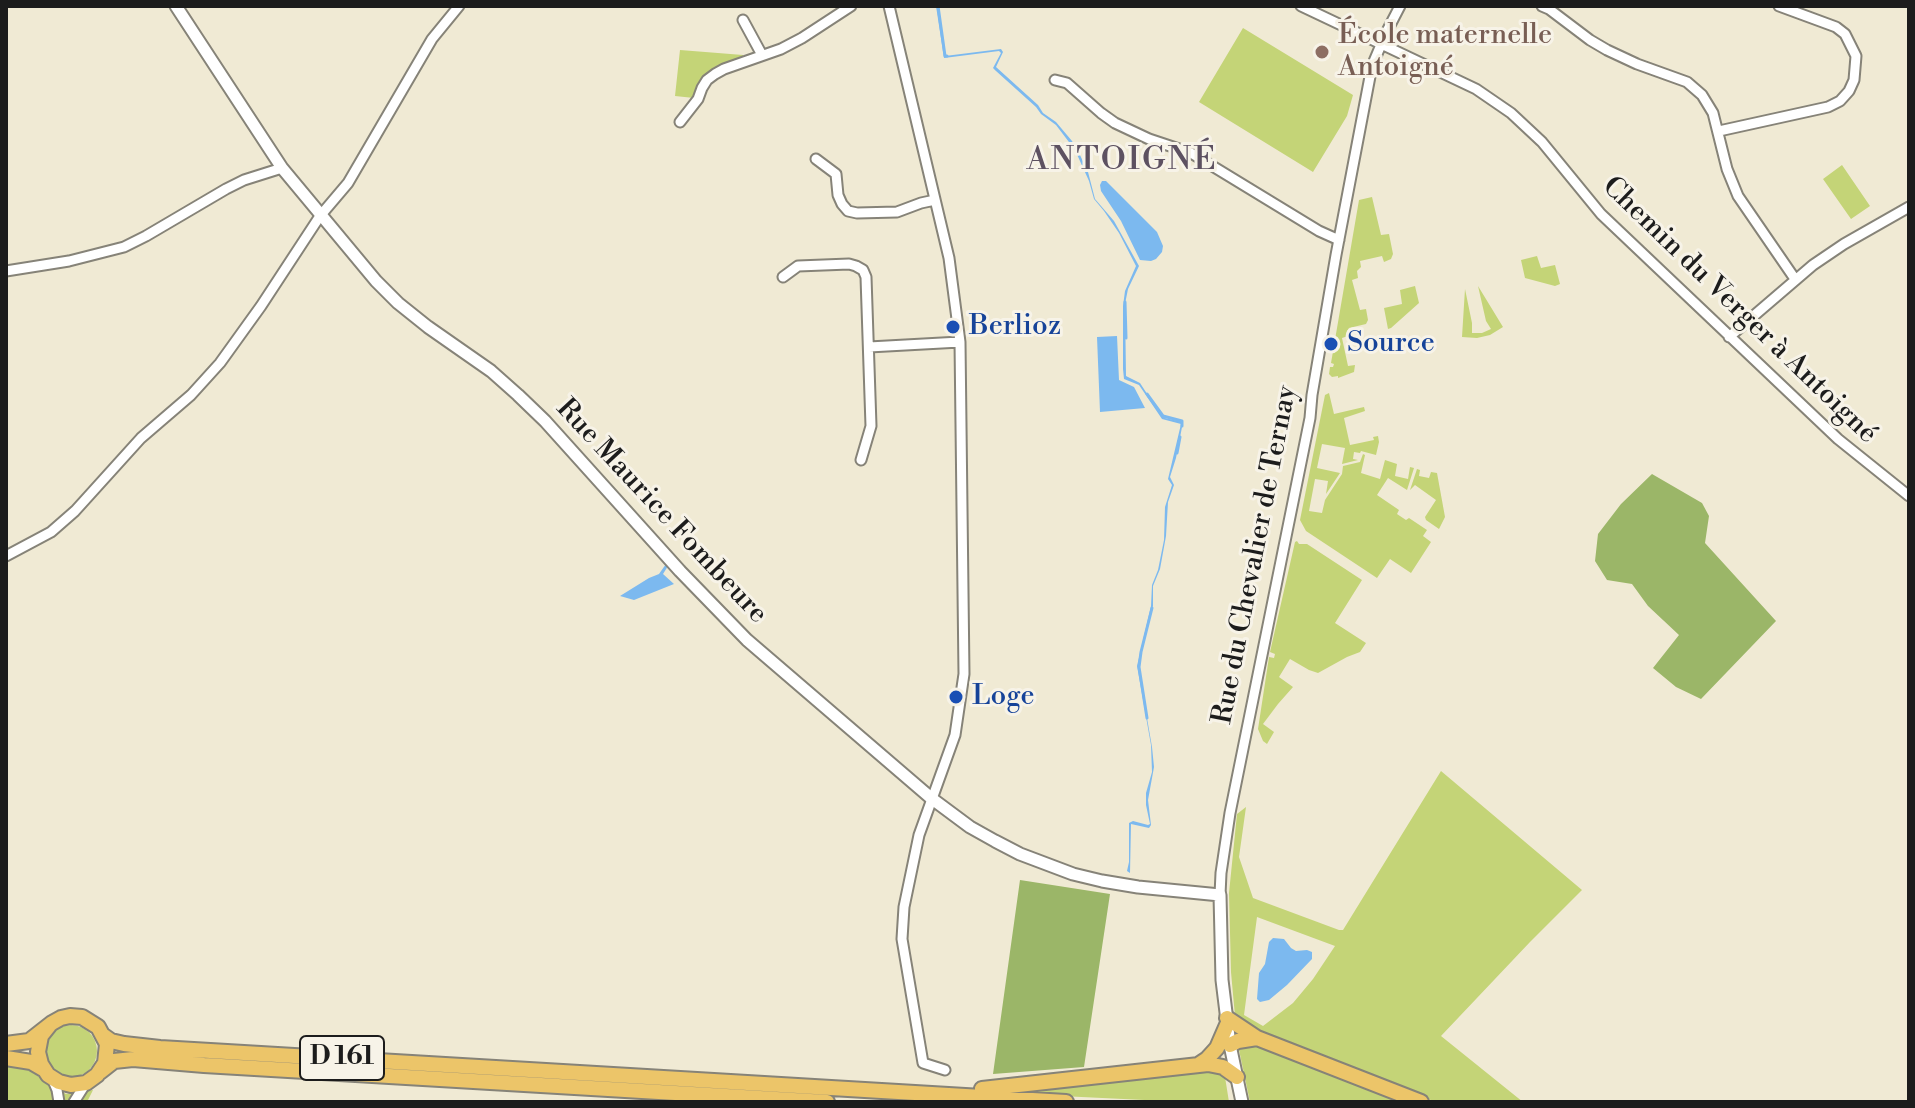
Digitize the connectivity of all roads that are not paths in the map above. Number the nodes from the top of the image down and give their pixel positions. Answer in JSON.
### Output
{"nodes":[{"id":1,"x":176,"y":6,"type":"edge"},
{"id":2,"x":459,"y":6,"type":"edge"},
{"id":3,"x":851,"y":6,"type":"edge"},
{"id":4,"x":889,"y":6,"type":"edge"},
{"id":5,"x":1301,"y":6,"type":"edge"},
{"id":6,"x":1400,"y":6,"type":"edge"},
{"id":7,"x":1542,"y":6,"type":"edge"},
{"id":8,"x":1779,"y":6,"type":"edge"},
{"id":9,"x":743,"y":20,"type":"dead end"},
{"id":10,"x":1380,"y":45,"type":"junction"},
{"id":11,"x":762,"y":55,"type":"junction"},
{"id":12,"x":1055,"y":80,"type":"dead end"},
{"id":13,"x":680,"y":122,"type":"dead end"},
{"id":14,"x":1719,"y":131,"type":"junction"},
{"id":15,"x":816,"y":159,"type":"dead end"},
{"id":16,"x":282,"y":168,"type":"junction"},
{"id":17,"x":935,"y":200,"type":"junction"},
{"id":18,"x":1909,"y":207,"type":"edge"},
{"id":19,"x":320,"y":216,"type":"junction"},
{"id":20,"x":1339,"y":240,"type":"junction"},
{"id":21,"x":6,"y":271,"type":"edge"},
{"id":22,"x":783,"y":277,"type":"dead end"},
{"id":23,"x":1795,"y":279,"type":"junction"},
{"id":24,"x":1729,"y":337,"type":"junction"},
{"id":25,"x":960,"y":342,"type":"junction"},
{"id":26,"x":869,"y":347,"type":"junction"},
{"id":27,"x":861,"y":460,"type":"dead end"},
{"id":28,"x":1909,"y":496,"type":"edge"},
{"id":29,"x":6,"y":556,"type":"edge"},
{"id":30,"x":931,"y":798,"type":"junction"},
{"id":31,"x":1220,"y":895,"type":"junction"},
{"id":32,"x":1227,"y":1021,"type":"junction"},
{"id":33,"x":49,"y":1026,"type":"junction"},
{"id":34,"x":104,"y":1036,"type":"junction"},
{"id":35,"x":1257,"y":1038,"type":"junction"},
{"id":36,"x":6,"y":1044,"type":"edge"},
{"id":37,"x":1230,"y":1045,"type":"junction"},
{"id":38,"x":6,"y":1058,"type":"edge"},
{"id":39,"x":1197,"y":1066,"type":"junction"},
{"id":40,"x":945,"y":1070,"type":"dead end"},
{"id":41,"x":100,"y":1072,"type":"junction"},
{"id":42,"x":48,"y":1074,"type":"junction"},
{"id":43,"x":1237,"y":1077,"type":"junction"},
{"id":44,"x":86,"y":1083,"type":"junction"},
{"id":45,"x":921,"y":1093,"type":"junction"},
{"id":46,"x":59,"y":1102,"type":"edge"},
{"id":47,"x":74,"y":1102,"type":"edge"},
{"id":48,"x":827,"y":1102,"type":"edge"},
{"id":49,"x":1066,"y":1102,"type":"edge"},
{"id":50,"x":1242,"y":1102,"type":"edge"},
{"id":51,"x":1421,"y":1102,"type":"edge"}],
"edges":[{"from":1,"to":16,"type":"street","name":"Rue Maurice Fombeure"},
{"from":2,"to":19,"type":"street"},
{"from":3,"to":11,"type":"street"},
{"from":4,"to":17,"type":"street"},
{"from":5,"to":10,"type":"street","name":"Chemin du Verger à Antoigné"},
{"from":6,"to":10,"type":"street","name":"Rue du Chevalier de Ternay"},
{"from":7,"to":14,"type":"street"},
{"from":8,"to":14,"type":"street"},
{"from":9,"to":11,"type":"street"},
{"from":10,"to":20,"type":"street","name":"Rue du Chevalier de Ternay"},
{"from":10,"to":24,"type":"street","name":"Chemin du Verger à Antoigné"},
{"from":11,"to":13,"type":"street"},
{"from":12,"to":20,"type":"street"},
{"from":14,"to":23,"type":"street"},
{"from":15,"to":17,"type":"street"},
{"from":16,"to":19,"type":"street","name":"Rue Maurice Fombeure"},
{"from":16,"to":21,"type":"street"},
{"from":17,"to":25,"type":"street"},
{"from":18,"to":23,"type":"street"},
{"from":19,"to":29,"type":"street"},
{"from":19,"to":30,"type":"street","name":"Rue Maurice Fombeure"},
{"from":20,"to":31,"type":"street","name":"Rue du Chevalier de Ternay"},
{"from":22,"to":26,"type":"street"},
{"from":23,"to":24,"type":"street"},
{"from":24,"to":28,"type":"street","name":"Chemin du Verger à Antoigné"},
{"from":25,"to":26,"type":"street"},
{"from":25,"to":30,"type":"street"},
{"from":26,"to":27,"type":"street"},
{"from":30,"to":31,"type":"street","name":"Rue Maurice Fombeure"},
{"from":30,"to":40,"type":"street"},
{"from":31,"to":32,"type":"street","name":"Rue du Chevalier de Ternay"},
{"from":32,"to":35,"type":"main road"},
{"from":32,"to":37,"type":"street","name":"Rue du Chevalier de Ternay"},
{"from":32,"to":39,"type":"main road"},
{"from":33,"to":34,"type":"main road"},
{"from":33,"to":36,"type":"main road"},
{"from":33,"to":42,"type":"main road"},
{"from":34,"to":41,"type":"main road"},
{"from":34,"to":45,"type":"main road","number":"D 161"},
{"from":35,"to":37,"type":"main road"},
{"from":35,"to":51,"type":"main road"},
{"from":37,"to":43,"type":"street","name":"Rue du Chevalier de Ternay"},
{"from":38,"to":42,"type":"main road"},
{"from":39,"to":43,"type":"main road"},
{"from":39,"to":45,"type":"main road"},
{"from":41,"to":44,"type":"main road"},
{"from":41,"to":48,"type":"main road","number":"D 161"},
{"from":42,"to":44,"type":"main road"},
{"from":42,"to":46,"type":"street"},
{"from":43,"to":50,"type":"street","name":"Rue du Chevalier de Ternay"},
{"from":44,"to":47,"type":"street"},
{"from":45,"to":49,"type":"main road","number":"D 161"}]}
